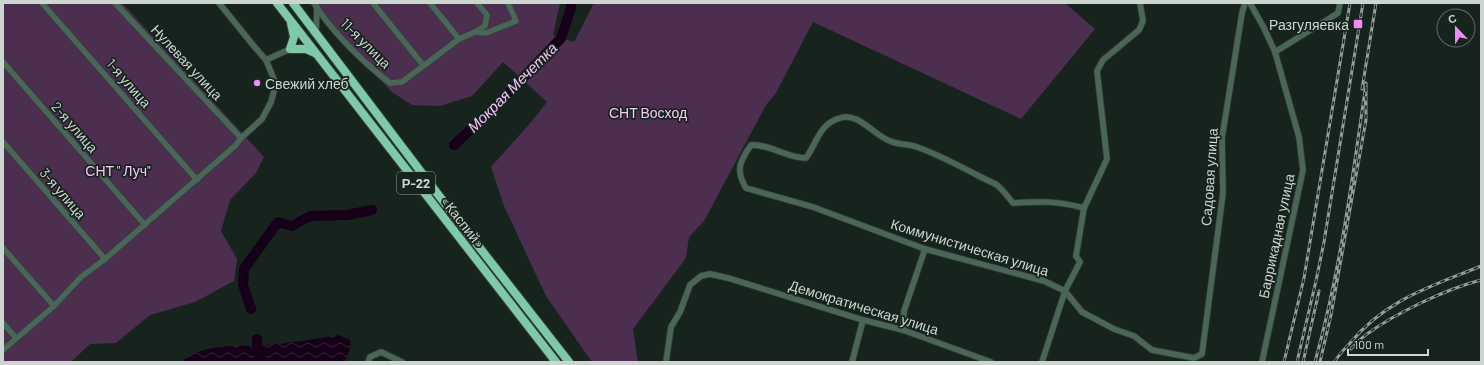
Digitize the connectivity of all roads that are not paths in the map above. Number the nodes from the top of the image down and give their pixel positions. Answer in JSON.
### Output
{"nodes":[{"id":1,"x":42,"y":3,"type":"edge"},
{"id":2,"x":115,"y":3,"type":"edge"},
{"id":3,"x":219,"y":3,"type":"edge"},
{"id":4,"x":277,"y":3,"type":"edge"},
{"id":5,"x":293,"y":3,"type":"edge"},
{"id":6,"x":373,"y":3,"type":"edge"},
{"id":7,"x":430,"y":3,"type":"edge"},
{"id":8,"x":477,"y":3,"type":"edge"},
{"id":9,"x":508,"y":3,"type":"edge"},
{"id":10,"x":1140,"y":3,"type":"edge"},
{"id":11,"x":1245,"y":3,"type":"edge"},
{"id":12,"x":1250,"y":3,"type":"edge"},
{"id":13,"x":1340,"y":3,"type":"edge"},
{"id":14,"x":315,"y":5,"type":"edge"},
{"id":15,"x":290,"y":21,"type":"junction"},
{"id":16,"x":475,"y":32,"type":"junction"},
{"id":17,"x":316,"y":33,"type":"junction"},
{"id":18,"x":458,"y":39,"type":"junction"},
{"id":19,"x":290,"y":49,"type":"junction"},
{"id":20,"x":1275,"y":52,"type":"junction"},
{"id":21,"x":316,"y":54,"type":"junction"},
{"id":22,"x":266,"y":60,"type":"junction"},
{"id":23,"x":3,"y":62,"type":"edge"},
{"id":24,"x":423,"y":66,"type":"junction"},
{"id":25,"x":241,"y":138,"type":"junction"},
{"id":26,"x":3,"y":142,"type":"edge"},
{"id":27,"x":197,"y":180,"type":"junction"},
{"id":28,"x":1084,"y":208,"type":"junction"},
{"id":29,"x":145,"y":224,"type":"junction"},
{"id":30,"x":3,"y":248,"type":"edge"},
{"id":31,"x":925,"y":249,"type":"junction"},
{"id":32,"x":105,"y":259,"type":"junction"},
{"id":33,"x":1066,"y":291,"type":"junction"},
{"id":34,"x":54,"y":306,"type":"junction"},
{"id":35,"x":863,"y":320,"type":"junction"},
{"id":36,"x":3,"y":322,"type":"edge"},
{"id":37,"x":903,"y":330,"type":"junction"},
{"id":38,"x":16,"y":338,"type":"junction"},
{"id":39,"x":3,"y":350,"type":"edge"},
{"id":40,"x":1202,"y":354,"type":"joint"},
{"id":41,"x":368,"y":362,"type":"edge"},
{"id":42,"x":402,"y":362,"type":"edge"},
{"id":43,"x":556,"y":362,"type":"edge"},
{"id":44,"x":569,"y":362,"type":"edge"},
{"id":45,"x":666,"y":362,"type":"edge"},
{"id":46,"x":852,"y":362,"type":"edge"},
{"id":47,"x":991,"y":362,"type":"edge"},
{"id":48,"x":1042,"y":362,"type":"edge"},
{"id":49,"x":1262,"y":362,"type":"edge"}],
"edges":[{"from":1,"to":27,"type":"street","name":"1-я улица"},
{"from":2,"to":25,"type":"street","name":"Нулевая улица"},
{"from":3,"to":22,"type":"street"},
{"from":4,"to":15,"type":"highway","name":"«Каспий»","number":"Р-22"},
{"from":5,"to":17,"type":"highway","name":"«Каспий»","number":"Р-22"},
{"from":6,"to":24,"type":"street"},
{"from":7,"to":18,"type":"street"},
{"from":8,"to":16,"type":"street"},
{"from":9,"to":16,"type":"street"},
{"from":10,"to":28,"type":"street"},
{"from":11,"to":40,"type":"street","name":"Садовая улица"},
{"from":12,"to":20,"type":"street","name":"Баррикадная улица"},
{"from":13,"to":20,"type":"street"},
{"from":14,"to":17,"type":"street"},
{"from":14,"to":24,"type":"street","name":"11-я улица"},
{"from":15,"to":19,"type":"highway"},
{"from":15,"to":21,"type":"highway","name":"«Каспий»","number":"Р-22"},
{"from":16,"to":18,"type":"street","name":"11-я улица"},
{"from":17,"to":44,"type":"highway","name":"«Каспий»","number":"Р-22"},
{"from":18,"to":24,"type":"street","name":"11-я улица"},
{"from":19,"to":21,"type":"highway"},
{"from":19,"to":22,"type":"street"},
{"from":20,"to":49,"type":"street","name":"Баррикадная улица"},
{"from":21,"to":43,"type":"highway","name":"«Каспий»","number":"Р-22"},
{"from":22,"to":25,"type":"street"},
{"from":23,"to":29,"type":"street","name":"2-я улица"},
{"from":25,"to":27,"type":"street"},
{"from":26,"to":32,"type":"street","name":"3-я улица"},
{"from":27,"to":29,"type":"street"},
{"from":28,"to":31,"type":"street","name":"Коммунистическая улица"},
{"from":28,"to":33,"type":"street"},
{"from":29,"to":32,"type":"street"},
{"from":30,"to":34,"type":"street"},
{"from":31,"to":33,"type":"street","name":"Коммунистическая улица"},
{"from":31,"to":37,"type":"street"},
{"from":32,"to":34,"type":"street"},
{"from":33,"to":40,"type":"street","name":"Коммунистическая улица"},
{"from":33,"to":48,"type":"street"},
{"from":34,"to":38,"type":"street"},
{"from":35,"to":37,"type":"street","name":"Демократическая улица"},
{"from":35,"to":45,"type":"street","name":"Демократическая улица"},
{"from":35,"to":46,"type":"street"},
{"from":36,"to":38,"type":"street"},
{"from":37,"to":47,"type":"street","name":"Демократическая улица"},
{"from":38,"to":39,"type":"street"},
{"from":41,"to":42,"type":"street"}]}
